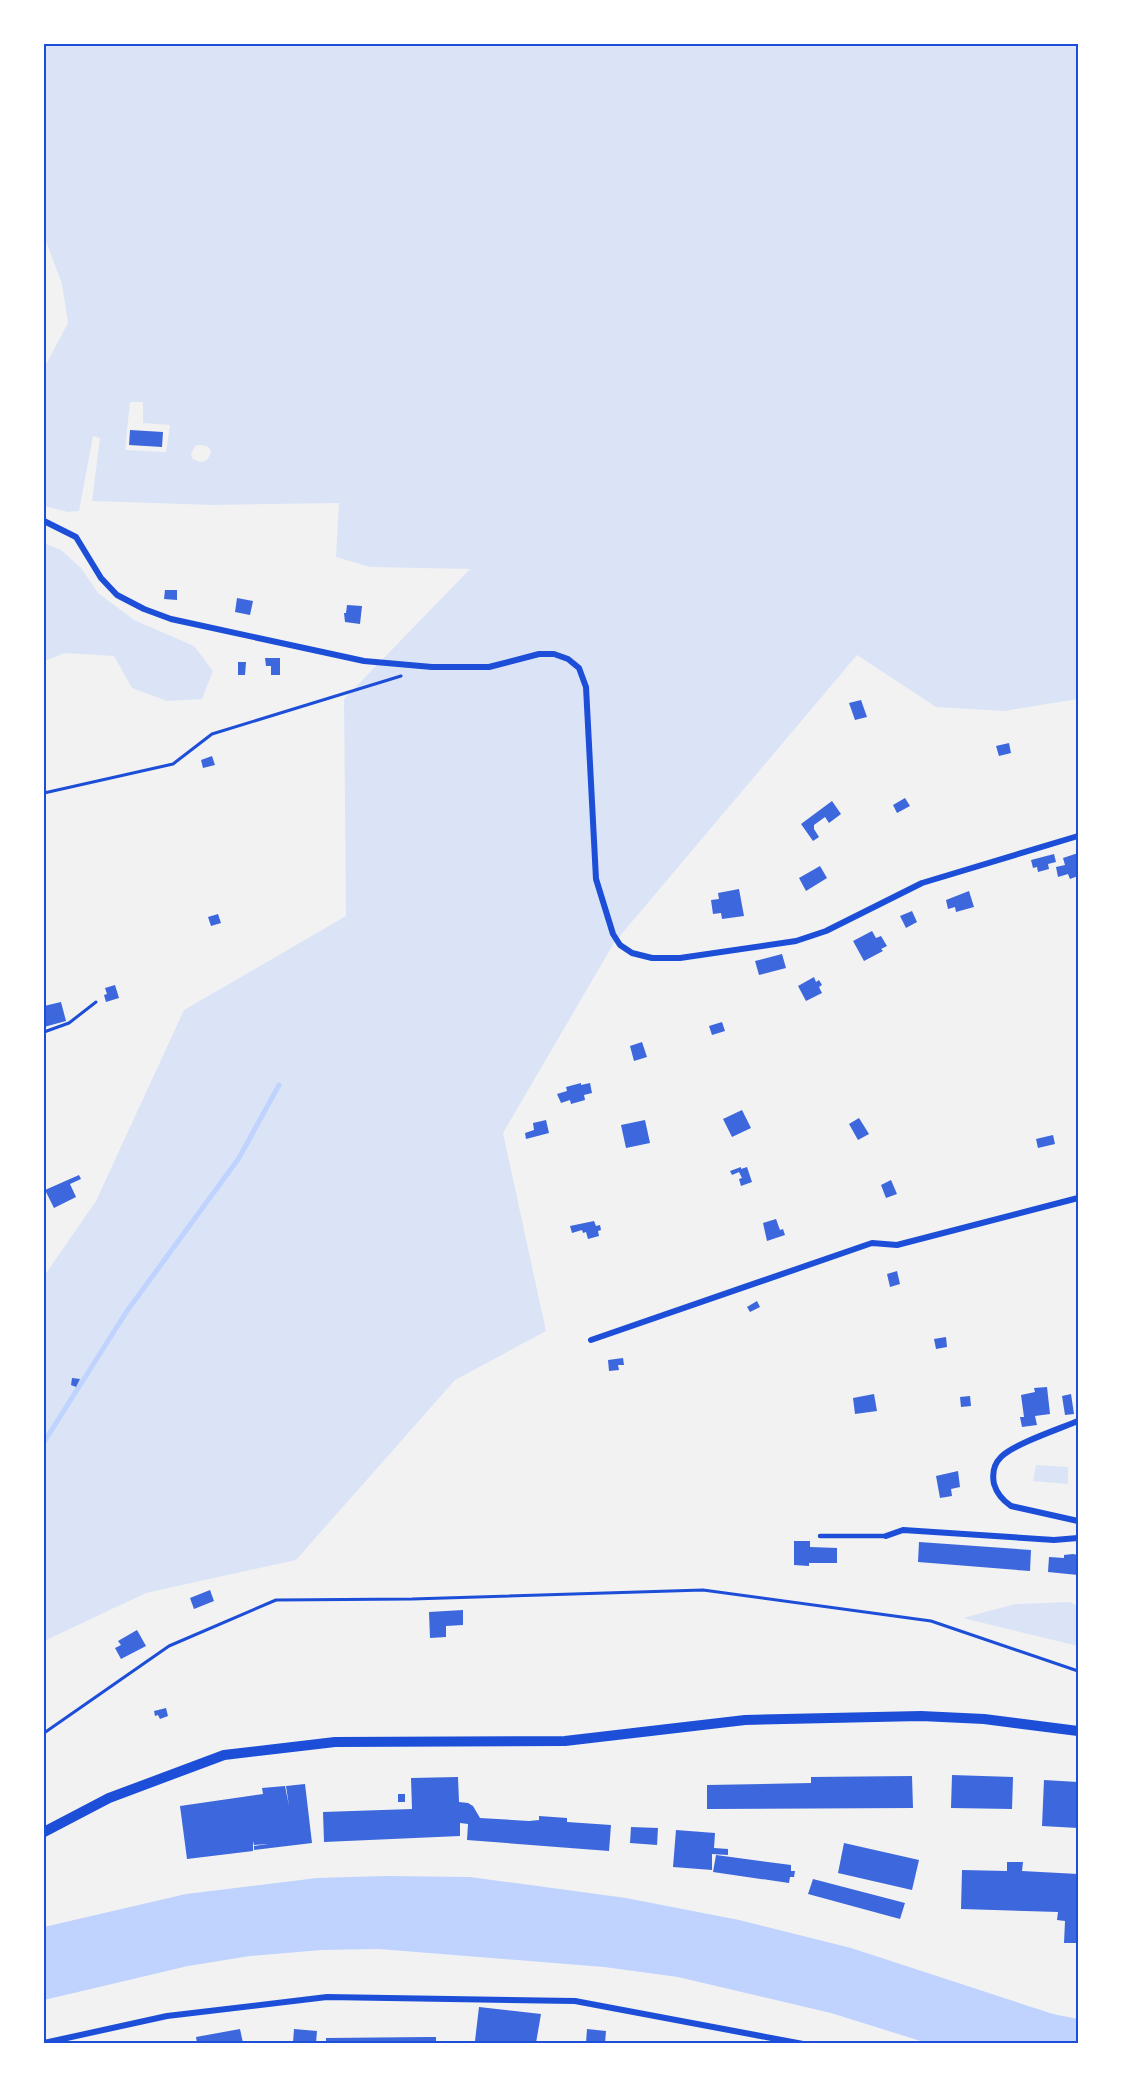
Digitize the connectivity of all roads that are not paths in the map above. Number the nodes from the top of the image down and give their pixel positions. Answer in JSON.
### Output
{"nodes":[{"id":1,"x":44,"y":522,"type":"edge"},
{"id":2,"x":1078,"y":836,"type":"edge"},
{"id":3,"x":1078,"y":1198,"type":"edge"},
{"id":4,"x":591,"y":1340,"type":"dead end"},
{"id":5,"x":1078,"y":1421,"type":"edge"},
{"id":6,"x":1078,"y":1521,"type":"edge"},
{"id":7,"x":820,"y":1536,"type":"dead end"},
{"id":8,"x":886,"y":1536,"type":"joint"},
{"id":9,"x":1078,"y":1538,"type":"edge"},
{"id":10,"x":1078,"y":1731,"type":"edge"},
{"id":11,"x":44,"y":1832,"type":"edge"},
{"id":12,"x":54,"y":2042,"type":"edge"},
{"id":13,"x":44,"y":2043,"type":"edge"},
{"id":14,"x":803,"y":2043,"type":"edge"}],
"edges":[{"from":1,"to":2,"type":"street"},
{"from":3,"to":4,"type":"street"},
{"from":5,"to":6,"type":"street"},
{"from":7,"to":8,"type":"lane"},
{"from":8,"to":9,"type":"street"},
{"from":10,"to":11,"type":"street"},
{"from":12,"to":13,"type":"street"},
{"from":12,"to":14,"type":"street"}]}
